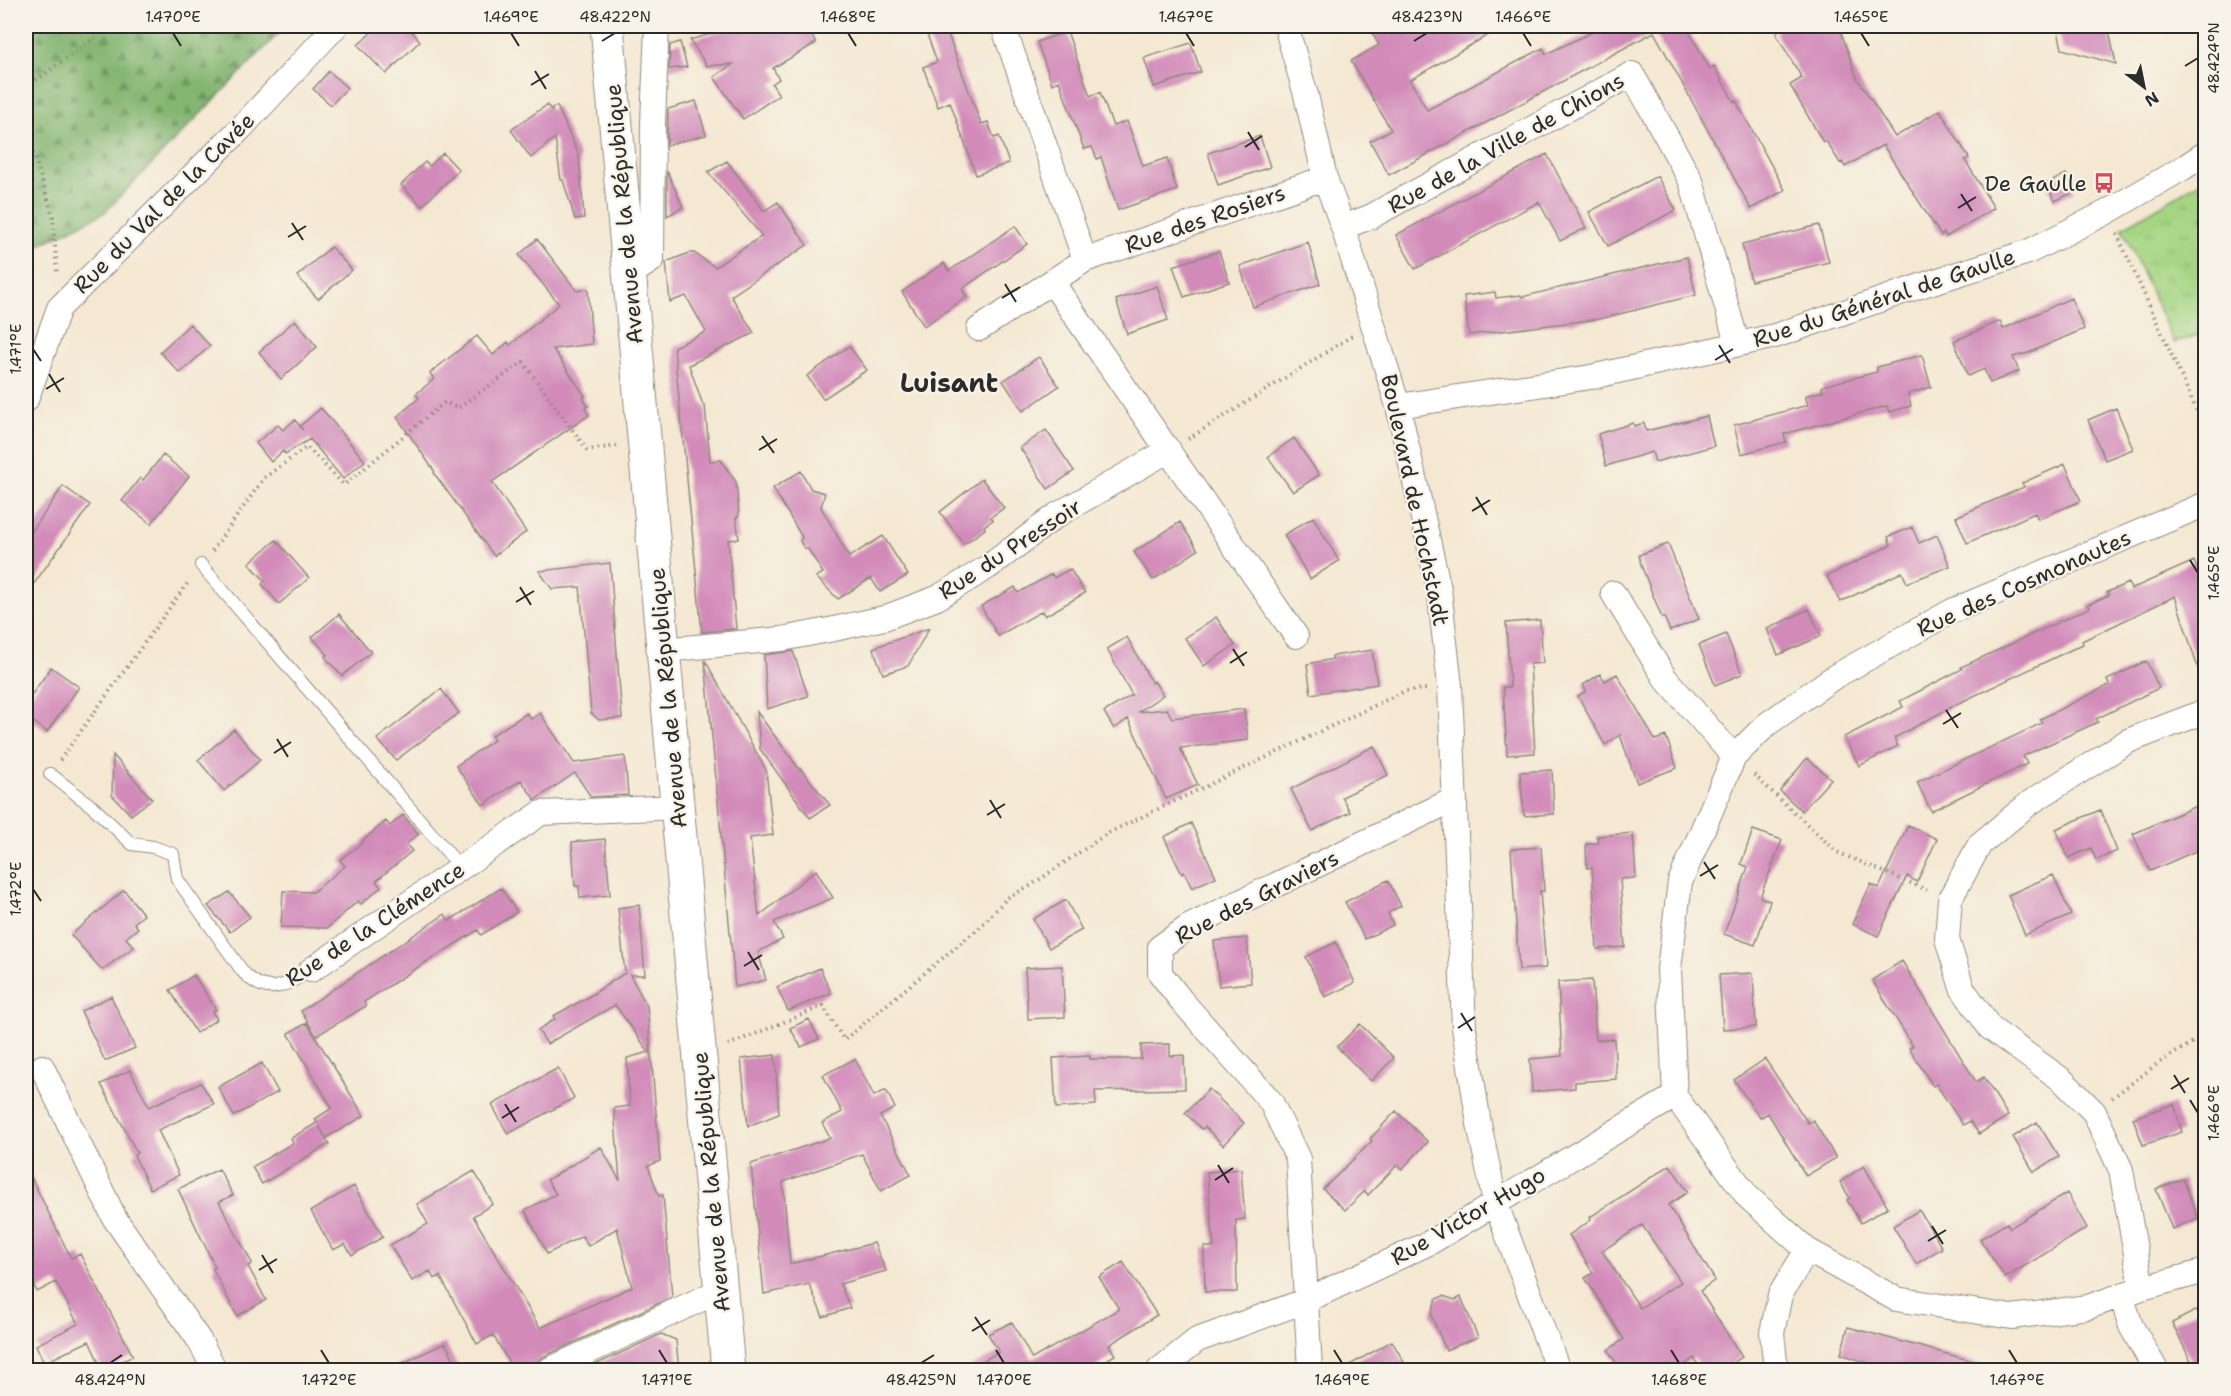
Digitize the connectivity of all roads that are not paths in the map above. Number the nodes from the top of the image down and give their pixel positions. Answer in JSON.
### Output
{"nodes":[{"id":1,"x":336,"y":26,"type":"edge"},
{"id":2,"x":607,"y":26,"type":"edge"},
{"id":3,"x":657,"y":26,"type":"edge"},
{"id":4,"x":1003,"y":26,"type":"edge"},
{"id":5,"x":1286,"y":26,"type":"edge"},
{"id":6,"x":2205,"y":153,"type":"edge"},
{"id":7,"x":1325,"y":178,"type":"junction"},
{"id":8,"x":1342,"y":226,"type":"junction"},
{"id":9,"x":1085,"y":260,"type":"junction"},
{"id":10,"x":629,"y":275,"type":"junction"},
{"id":11,"x":1052,"y":282,"type":"junction"},
{"id":12,"x":979,"y":329,"type":"dead end"},
{"id":13,"x":1737,"y":344,"type":"junction"},
{"id":14,"x":26,"y":400,"type":"edge"},
{"id":15,"x":1398,"y":406,"type":"junction"},
{"id":16,"x":1170,"y":450,"type":"junction"},
{"id":17,"x":2204,"y":508,"type":"edge"},
{"id":18,"x":201,"y":565,"type":"road end"},
{"id":19,"x":1613,"y":593,"type":"dead end"},
{"id":20,"x":1296,"y":636,"type":"dead end"},
{"id":21,"x":663,"y":650,"type":"junction"},
{"id":22,"x":2205,"y":711,"type":"edge"},
{"id":23,"x":1734,"y":757,"type":"junction"},
{"id":24,"x":50,"y":774,"type":"road end"},
{"id":25,"x":1455,"y":799,"type":"junction"},
{"id":26,"x":678,"y":807,"type":"junction"},
{"id":27,"x":461,"y":867,"type":"junction"},
{"id":28,"x":311,"y":970,"type":"joint"},
{"id":29,"x":42,"y":1067,"type":"dead end"},
{"id":30,"x":1675,"y":1096,"type":"junction"},
{"id":31,"x":1495,"y":1202,"type":"junction"},
{"id":32,"x":1807,"y":1250,"type":"junction"},
{"id":33,"x":2205,"y":1271,"type":"edge"},
{"id":34,"x":721,"y":1290,"type":"junction"},
{"id":35,"x":2131,"y":1292,"type":"junction"},
{"id":36,"x":1305,"y":1301,"type":"junction"},
{"id":37,"x":215,"y":1371,"type":"edge"},
{"id":38,"x":549,"y":1371,"type":"edge"},
{"id":39,"x":728,"y":1371,"type":"edge"},
{"id":40,"x":1159,"y":1371,"type":"edge"},
{"id":41,"x":1310,"y":1371,"type":"edge"},
{"id":42,"x":1558,"y":1371,"type":"edge"},
{"id":43,"x":1776,"y":1371,"type":"edge"},
{"id":44,"x":2156,"y":1371,"type":"edge"}],
"edges":[{"from":1,"to":14,"type":"street","name":"Rue du Val de la Cavée"},
{"from":2,"to":10,"type":"main road","name":"Avenue de la République"},
{"from":3,"to":10,"type":"street"},
{"from":4,"to":9,"type":"street"},
{"from":5,"to":7,"type":"street","name":"Boulevard de Hochstadt"},
{"from":6,"to":13,"type":"street","name":"Rue du Général de Gaulle"},
{"from":7,"to":8,"type":"street","name":"Boulevard de Hochstadt"},
{"from":7,"to":9,"type":"street","name":"Rue des Rosiers"},
{"from":8,"to":13,"type":"street","name":"Rue de la Ville de Chions"},
{"from":8,"to":15,"type":"street","name":"Boulevard de Hochstadt"},
{"from":9,"to":11,"type":"street","name":"Rue des Rosiers"},
{"from":10,"to":21,"type":"main road","name":"Avenue de la République"},
{"from":11,"to":12,"type":"street","name":"Rue des Rosiers"},
{"from":11,"to":16,"type":"street"},
{"from":13,"to":15,"type":"street","name":"Rue du Général de Gaulle"},
{"from":15,"to":25,"type":"street","name":"Boulevard de Hochstadt"},
{"from":16,"to":20,"type":"street"},
{"from":16,"to":21,"type":"street","name":"Rue du Pressoir"},
{"from":17,"to":23,"type":"street","name":"Rue des Cosmonautes"},
{"from":18,"to":27,"type":"lane"},
{"from":19,"to":23,"type":"street"},
{"from":21,"to":26,"type":"main road","name":"Avenue de la République"},
{"from":22,"to":35,"type":"street"},
{"from":23,"to":30,"type":"street","name":"Rue des Cosmonautes"},
{"from":24,"to":28,"type":"lane","name":"Rue de la Clémence"},
{"from":25,"to":31,"type":"street","name":"Boulevard de Hochstadt"},
{"from":25,"to":36,"type":"street","name":"Rue des Graviers"},
{"from":26,"to":27,"type":"street","name":"Rue de la Clémence"},
{"from":26,"to":34,"type":"main road","name":"Avenue de la République"},
{"from":27,"to":28,"type":"street","name":"Rue de la Clémence"},
{"from":29,"to":37,"type":"street"},
{"from":30,"to":31,"type":"street","name":"Rue Victor Hugo"},
{"from":30,"to":32,"type":"street"},
{"from":31,"to":36,"type":"street","name":"Rue Victor Hugo"},
{"from":31,"to":42,"type":"street","name":"Boulevard de Hochstadt"},
{"from":32,"to":35,"type":"street"},
{"from":32,"to":43,"type":"street"},
{"from":33,"to":35,"type":"street"},
{"from":34,"to":38,"type":"street"},
{"from":34,"to":39,"type":"main road","name":"Avenue de la République"},
{"from":35,"to":44,"type":"street"},
{"from":36,"to":40,"type":"street","name":"Rue Victor Hugo"},
{"from":36,"to":41,"type":"street","name":"Rue des Graviers"}]}
